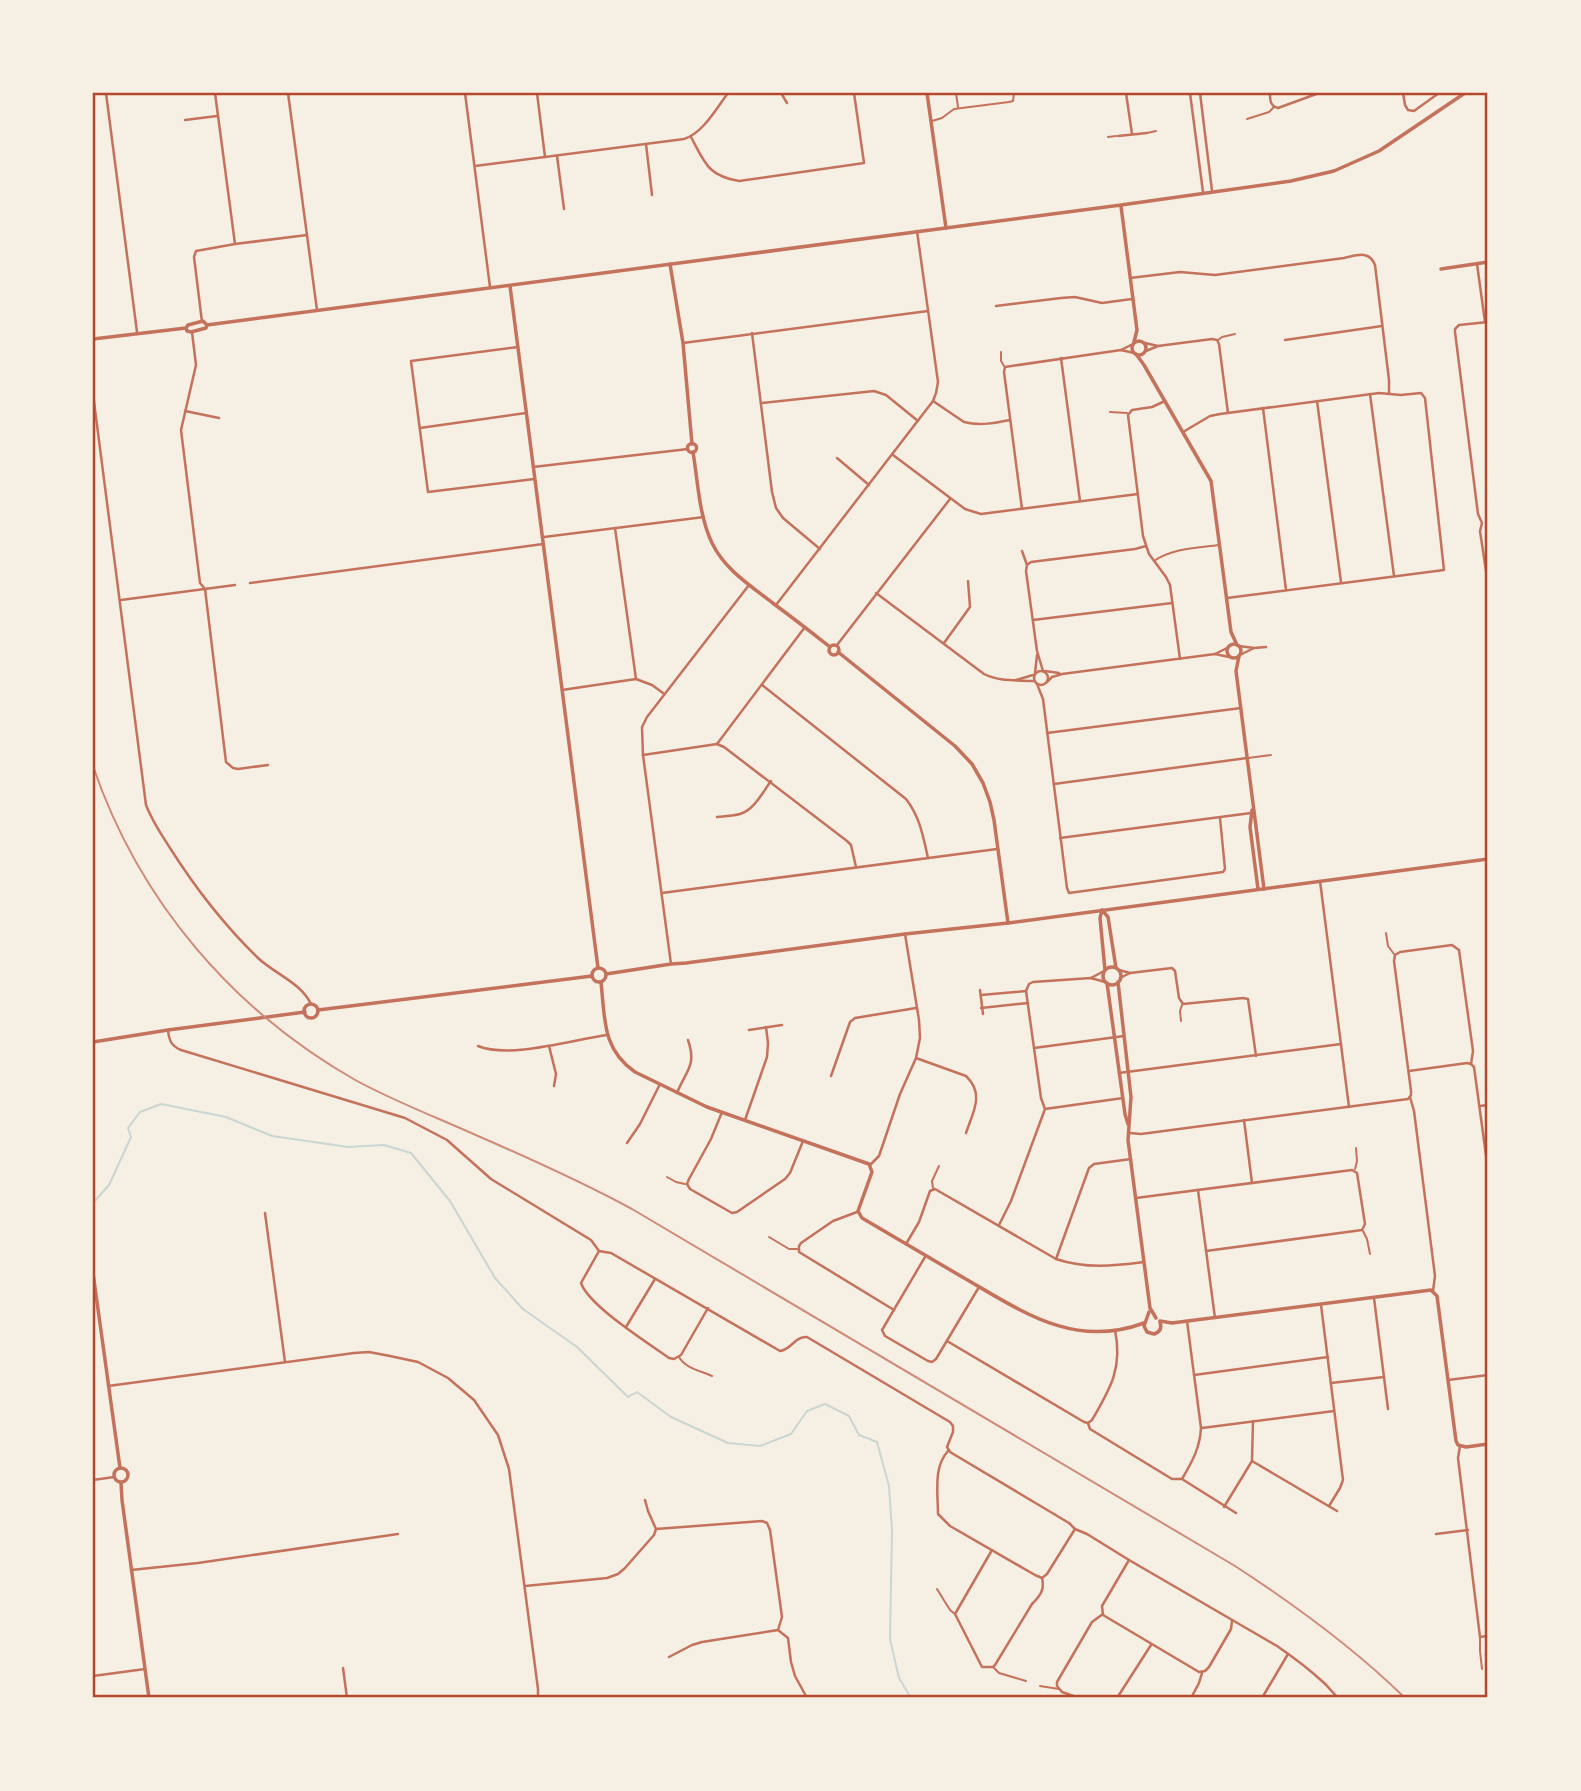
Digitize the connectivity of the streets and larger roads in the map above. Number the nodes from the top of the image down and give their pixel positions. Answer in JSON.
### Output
{"nodes":[{"id":1,"x":106,"y":93,"type":"edge"},
{"id":2,"x":215,"y":93,"type":"edge"},
{"id":3,"x":288,"y":93,"type":"edge"},
{"id":4,"x":465,"y":93,"type":"edge"},
{"id":5,"x":537,"y":93,"type":"edge"},
{"id":6,"x":728,"y":93,"type":"edge"},
{"id":7,"x":780,"y":93,"type":"edge"},
{"id":8,"x":854,"y":93,"type":"edge"},
{"id":9,"x":927,"y":93,"type":"edge"},
{"id":10,"x":1126,"y":93,"type":"edge"},
{"id":11,"x":1191,"y":93,"type":"edge"},
{"id":12,"x":1200,"y":93,"type":"edge"},
{"id":13,"x":1270,"y":93,"type":"edge"},
{"id":14,"x":1319,"y":93,"type":"edge"},
{"id":15,"x":1403,"y":93,"type":"edge"},
{"id":16,"x":1438,"y":93,"type":"edge"},
{"id":17,"x":1465,"y":93,"type":"edge"},
{"id":18,"x":787,"y":103,"type":"dead end"},
{"id":19,"x":218,"y":116,"type":"junction"},
{"id":20,"x":185,"y":120,"type":"dead end"},
{"id":21,"x":1147,"y":133,"type":"road end"},
{"id":22,"x":1132,"y":134,"type":"junction"},
{"id":23,"x":1118,"y":136,"type":"road end"},
{"id":24,"x":691,"y":137,"type":"junction"},
{"id":25,"x":646,"y":144,"type":"junction"},
{"id":26,"x":557,"y":155,"type":"junction"},
{"id":27,"x":545,"y":157,"type":"junction"},
{"id":28,"x":475,"y":166,"type":"junction"},
{"id":29,"x":1212,"y":191,"type":"junction"},
{"id":30,"x":1203,"y":192,"type":"junction"},
{"id":31,"x":652,"y":195,"type":"dead end"},
{"id":32,"x":1121,"y":205,"type":"junction"},
{"id":33,"x":564,"y":208,"type":"dead end"},
{"id":34,"x":946,"y":228,"type":"junction"},
{"id":35,"x":918,"y":232,"type":"junction"},
{"id":36,"x":307,"y":235,"type":"junction"},
{"id":37,"x":235,"y":244,"type":"junction"},
{"id":38,"x":1488,"y":262,"type":"edge"},
{"id":39,"x":670,"y":264,"type":"junction"},
{"id":40,"x":1477,"y":264,"type":"junction"},
{"id":41,"x":1441,"y":269,"type":"dead end"},
{"id":42,"x":1130,"y":278,"type":"junction"},
{"id":43,"x":510,"y":286,"type":"junction"},
{"id":44,"x":491,"y":288,"type":"junction"},
{"id":45,"x":1133,"y":299,"type":"junction"},
{"id":46,"x":996,"y":306,"type":"dead end"},
{"id":47,"x":317,"y":310,"type":"junction"},
{"id":48,"x":928,"y":311,"type":"junction"},
{"id":49,"x":202,"y":321,"type":"junction"},
{"id":50,"x":1487,"y":322,"type":"edge"},
{"id":51,"x":207,"y":325,"type":"junction"},
{"id":52,"x":1382,"y":326,"type":"junction"},
{"id":53,"x":186,"y":328,"type":"junction"},
{"id":54,"x":1137,"y":330,"type":"junction"},
{"id":55,"x":192,"y":332,"type":"junction"},
{"id":56,"x":137,"y":333,"type":"junction"},
{"id":57,"x":752,"y":333,"type":"junction"},
{"id":58,"x":93,"y":339,"type":"edge"},
{"id":59,"x":1285,"y":340,"type":"dead end"},
{"id":60,"x":1144,"y":342,"type":"junction"},
{"id":61,"x":683,"y":343,"type":"junction"},
{"id":62,"x":1134,"y":343,"type":"junction"},
{"id":63,"x":1158,"y":346,"type":"junction"},
{"id":64,"x":518,"y":347,"type":"junction"},
{"id":65,"x":1121,"y":350,"type":"junction"},
{"id":66,"x":1145,"y":352,"type":"junction"},
{"id":67,"x":1135,"y":354,"type":"junction"},
{"id":68,"x":1061,"y":358,"type":"junction"},
{"id":69,"x":1144,"y":365,"type":"junction"},
{"id":70,"x":93,"y":394,"type":"edge"},
{"id":71,"x":1370,"y":394,"type":"junction"},
{"id":72,"x":1389,"y":394,"type":"junction"},
{"id":73,"x":933,"y":401,"type":"junction"},
{"id":74,"x":1165,"y":401,"type":"junction"},
{"id":75,"x":1317,"y":401,"type":"junction"},
{"id":76,"x":761,"y":403,"type":"junction"},
{"id":77,"x":1263,"y":408,"type":"junction"},
{"id":78,"x":185,"y":411,"type":"junction"},
{"id":79,"x":526,"y":413,"type":"junction"},
{"id":80,"x":1228,"y":413,"type":"junction"},
{"id":81,"x":219,"y":418,"type":"dead end"},
{"id":82,"x":1010,"y":420,"type":"junction"},
{"id":83,"x":918,"y":421,"type":"junction"},
{"id":84,"x":420,"y":428,"type":"junction"},
{"id":85,"x":1183,"y":432,"type":"junction"},
{"id":86,"x":692,"y":444,"type":"junction"},
{"id":87,"x":688,"y":449,"type":"junction"},
{"id":88,"x":693,"y":452,"type":"junction"},
{"id":89,"x":893,"y":455,"type":"junction"},
{"id":90,"x":837,"y":458,"type":"dead end"},
{"id":91,"x":533,"y":467,"type":"junction"},
{"id":92,"x":534,"y":479,"type":"junction"},
{"id":93,"x":869,"y":485,"type":"junction"},
{"id":94,"x":1138,"y":494,"type":"junction"},
{"id":95,"x":950,"y":499,"type":"junction"},
{"id":96,"x":1080,"y":502,"type":"junction"},
{"id":97,"x":1022,"y":509,"type":"junction"},
{"id":98,"x":704,"y":517,"type":"junction"},
{"id":99,"x":615,"y":528,"type":"junction"},
{"id":100,"x":542,"y":537,"type":"junction"},
{"id":101,"x":543,"y":544,"type":"junction"},
{"id":102,"x":1146,"y":546,"type":"junction"},
{"id":103,"x":820,"y":549,"type":"junction"},
{"id":104,"x":1022,"y":551,"type":"dead end"},
{"id":105,"x":1027,"y":565,"type":"junction"},
{"id":106,"x":1394,"y":576,"type":"junction"},
{"id":107,"x":968,"y":581,"type":"dead end"},
{"id":108,"x":250,"y":583,"type":"dead end"},
{"id":109,"x":1341,"y":583,"type":"junction"},
{"id":110,"x":235,"y":584,"type":"dead end"},
{"id":111,"x":1488,"y":584,"type":"edge"},
{"id":112,"x":749,"y":585,"type":"junction"},
{"id":113,"x":205,"y":589,"type":"junction"},
{"id":114,"x":1286,"y":590,"type":"junction"},
{"id":115,"x":876,"y":593,"type":"junction"},
{"id":116,"x":1227,"y":598,"type":"junction"},
{"id":117,"x":119,"y":601,"type":"junction"},
{"id":118,"x":1172,"y":603,"type":"junction"},
{"id":119,"x":776,"y":605,"type":"junction"},
{"id":120,"x":1033,"y":621,"type":"junction"},
{"id":121,"x":805,"y":627,"type":"junction"},
{"id":122,"x":1231,"y":632,"type":"junction"},
{"id":123,"x":944,"y":643,"type":"junction"},
{"id":124,"x":837,"y":645,"type":"junction"},
{"id":125,"x":1238,"y":645,"type":"junction"},
{"id":126,"x":830,"y":647,"type":"junction"},
{"id":127,"x":1227,"y":647,"type":"junction"},
{"id":128,"x":1266,"y":647,"type":"dead end"},
{"id":129,"x":1254,"y":648,"type":"junction"},
{"id":130,"x":838,"y":652,"type":"junction"},
{"id":131,"x":1037,"y":652,"type":"junction"},
{"id":132,"x":1215,"y":654,"type":"junction"},
{"id":133,"x":1240,"y":656,"type":"junction"},
{"id":134,"x":1230,"y":657,"type":"junction"},
{"id":135,"x":1180,"y":659,"type":"junction"},
{"id":136,"x":1044,"y":671,"type":"junction"},
{"id":137,"x":1236,"y":671,"type":"junction"},
{"id":138,"x":1034,"y":674,"type":"junction"},
{"id":139,"x":1062,"y":674,"type":"junction"},
{"id":140,"x":636,"y":679,"type":"junction"},
{"id":141,"x":1013,"y":680,"type":"junction"},
{"id":142,"x":1046,"y":682,"type":"junction"},
{"id":143,"x":1035,"y":683,"type":"junction"},
{"id":144,"x":762,"y":685,"type":"junction"},
{"id":145,"x":562,"y":690,"type":"junction"},
{"id":146,"x":664,"y":694,"type":"junction"},
{"id":147,"x":1043,"y":699,"type":"junction"},
{"id":148,"x":1241,"y":708,"type":"junction"},
{"id":149,"x":1047,"y":733,"type":"junction"},
{"id":150,"x":717,"y":744,"type":"junction"},
{"id":151,"x":643,"y":755,"type":"junction"},
{"id":152,"x":1247,"y":758,"type":"junction"},
{"id":153,"x":268,"y":765,"type":"dead end"},
{"id":154,"x":771,"y":781,"type":"junction"},
{"id":155,"x":1054,"y":784,"type":"junction"},
{"id":156,"x":1253,"y":813,"type":"junction"},
{"id":157,"x":717,"y":817,"type":"dead end"},
{"id":158,"x":1220,"y":818,"type":"junction"},
{"id":159,"x":1060,"y":838,"type":"junction"},
{"id":160,"x":997,"y":849,"type":"junction"},
{"id":161,"x":928,"y":858,"type":"junction"},
{"id":162,"x":1488,"y":859,"type":"edge"},
{"id":163,"x":856,"y":867,"type":"junction"},
{"id":164,"x":1320,"y":881,"type":"junction"},
{"id":165,"x":1264,"y":888,"type":"junction"},
{"id":166,"x":1258,"y":889,"type":"junction"},
{"id":167,"x":662,"y":893,"type":"junction"},
{"id":168,"x":1102,"y":910,"type":"junction"},
{"id":169,"x":1008,"y":923,"type":"junction"},
{"id":170,"x":905,"y":934,"type":"junction"},
{"id":171,"x":671,"y":964,"type":"junction"},
{"id":172,"x":598,"y":968,"type":"junction"},
{"id":173,"x":1117,"y":969,"type":"junction"},
{"id":174,"x":1104,"y":971,"type":"junction"},
{"id":175,"x":1130,"y":973,"type":"junction"},
{"id":176,"x":606,"y":974,"type":"junction"},
{"id":177,"x":592,"y":976,"type":"junction"},
{"id":178,"x":1091,"y":978,"type":"junction"},
{"id":179,"x":1119,"y":980,"type":"junction"},
{"id":180,"x":601,"y":982,"type":"junction"},
{"id":181,"x":1106,"y":982,"type":"junction"},
{"id":182,"x":980,"y":990,"type":"dead end"},
{"id":183,"x":1026,"y":991,"type":"junction"},
{"id":184,"x":981,"y":995,"type":"junction"},
{"id":185,"x":1028,"y":1003,"type":"junction"},
{"id":186,"x":311,"y":1004,"type":"junction"},
{"id":187,"x":916,"y":1008,"type":"junction"},
{"id":188,"x":981,"y":1008,"type":"junction"},
{"id":189,"x":318,"y":1010,"type":"junction"},
{"id":190,"x":304,"y":1012,"type":"junction"},
{"id":191,"x":983,"y":1014,"type":"dead end"},
{"id":192,"x":782,"y":1025,"type":"dead end"},
{"id":193,"x":766,"y":1027,"type":"junction"},
{"id":194,"x":168,"y":1030,"type":"junction"},
{"id":195,"x":749,"y":1030,"type":"dead end"},
{"id":196,"x":607,"y":1035,"type":"junction"},
{"id":197,"x":1124,"y":1036,"type":"junction"},
{"id":198,"x":1115,"y":1037,"type":"junction"},
{"id":199,"x":688,"y":1040,"type":"dead end"},
{"id":200,"x":93,"y":1042,"type":"edge"},
{"id":201,"x":1341,"y":1044,"type":"junction"},
{"id":202,"x":478,"y":1046,"type":"dead end"},
{"id":203,"x":549,"y":1046,"type":"junction"},
{"id":204,"x":1034,"y":1048,"type":"junction"},
{"id":205,"x":1256,"y":1055,"type":"junction"},
{"id":206,"x":916,"y":1058,"type":"junction"},
{"id":207,"x":1471,"y":1064,"type":"junction"},
{"id":208,"x":1409,"y":1071,"type":"junction"},
{"id":209,"x":1129,"y":1072,"type":"junction"},
{"id":210,"x":1119,"y":1073,"type":"junction"},
{"id":211,"x":831,"y":1076,"type":"dead end"},
{"id":212,"x":660,"y":1084,"type":"junction"},
{"id":213,"x":554,"y":1086,"type":"dead end"},
{"id":214,"x":677,"y":1093,"type":"junction"},
{"id":215,"x":1409,"y":1097,"type":"junction"},
{"id":216,"x":1123,"y":1098,"type":"junction"},
{"id":217,"x":1488,"y":1105,"type":"edge"},
{"id":218,"x":1480,"y":1106,"type":"junction"},
{"id":219,"x":1349,"y":1107,"type":"junction"},
{"id":220,"x":1045,"y":1110,"type":"junction"},
{"id":221,"x":722,"y":1112,"type":"junction"},
{"id":222,"x":745,"y":1120,"type":"junction"},
{"id":223,"x":1244,"y":1120,"type":"junction"},
{"id":224,"x":1128,"y":1126,"type":"junction"},
{"id":225,"x":966,"y":1133,"type":"dead end"},
{"id":226,"x":1128,"y":1133,"type":"junction"},
{"id":227,"x":803,"y":1141,"type":"junction"},
{"id":228,"x":627,"y":1143,"type":"dead end"},
{"id":229,"x":1131,"y":1159,"type":"junction"},
{"id":230,"x":870,"y":1165,"type":"junction"},
{"id":231,"x":1488,"y":1170,"type":"edge"},
{"id":232,"x":1252,"y":1183,"type":"junction"},
{"id":233,"x":1198,"y":1190,"type":"junction"},
{"id":234,"x":1136,"y":1198,"type":"junction"},
{"id":235,"x":858,"y":1212,"type":"junction"},
{"id":236,"x":265,"y":1213,"type":"dead end"},
{"id":237,"x":998,"y":1226,"type":"junction"},
{"id":238,"x":906,"y":1244,"type":"junction"},
{"id":239,"x":599,"y":1251,"type":"junction"},
{"id":240,"x":1206,"y":1251,"type":"junction"},
{"id":241,"x":926,"y":1256,"type":"junction"},
{"id":242,"x":1056,"y":1259,"type":"junction"},
{"id":243,"x":1144,"y":1262,"type":"junction"},
{"id":244,"x":93,"y":1273,"type":"edge"},
{"id":245,"x":656,"y":1278,"type":"junction"},
{"id":246,"x":979,"y":1287,"type":"junction"},
{"id":247,"x":1433,"y":1291,"type":"junction"},
{"id":248,"x":1373,"y":1296,"type":"junction"},
{"id":249,"x":1321,"y":1304,"type":"junction"},
{"id":250,"x":708,"y":1308,"type":"junction"},
{"id":251,"x":894,"y":1310,"type":"junction"},
{"id":252,"x":1150,"y":1310,"type":"junction"},
{"id":253,"x":1214,"y":1318,"type":"junction"},
{"id":254,"x":1158,"y":1319,"type":"junction"},
{"id":255,"x":1145,"y":1321,"type":"junction"},
{"id":256,"x":1186,"y":1321,"type":"junction"},
{"id":257,"x":1172,"y":1323,"type":"junction"},
{"id":258,"x":626,"y":1327,"type":"junction"},
{"id":259,"x":1133,"y":1328,"type":"junction"},
{"id":260,"x":1161,"y":1329,"type":"junction"},
{"id":261,"x":1115,"y":1330,"type":"junction"},
{"id":262,"x":1146,"y":1331,"type":"junction"},
{"id":263,"x":947,"y":1341,"type":"junction"},
{"id":264,"x":1328,"y":1357,"type":"junction"},
{"id":265,"x":285,"y":1362,"type":"junction"},
{"id":266,"x":1194,"y":1375,"type":"junction"},
{"id":267,"x":1488,"y":1375,"type":"edge"},
{"id":268,"x":1384,"y":1377,"type":"junction"},
{"id":269,"x":1448,"y":1380,"type":"junction"},
{"id":270,"x":1331,"y":1383,"type":"junction"},
{"id":271,"x":108,"y":1386,"type":"junction"},
{"id":272,"x":1388,"y":1409,"type":"dead end"},
{"id":273,"x":1335,"y":1410,"type":"junction"},
{"id":274,"x":1253,"y":1421,"type":"junction"},
{"id":275,"x":1088,"y":1423,"type":"junction"},
{"id":276,"x":1201,"y":1428,"type":"junction"},
{"id":277,"x":1488,"y":1444,"type":"edge"},
{"id":278,"x":1460,"y":1446,"type":"junction"},
{"id":279,"x":948,"y":1451,"type":"junction"},
{"id":280,"x":1252,"y":1461,"type":"junction"},
{"id":281,"x":120,"y":1468,"type":"junction"},
{"id":282,"x":114,"y":1477,"type":"junction"},
{"id":283,"x":1182,"y":1479,"type":"junction"},
{"id":284,"x":93,"y":1480,"type":"edge"},
{"id":285,"x":121,"y":1483,"type":"junction"},
{"id":286,"x":645,"y":1500,"type":"dead end"},
{"id":287,"x":1329,"y":1506,"type":"junction"},
{"id":288,"x":1224,"y":1507,"type":"junction"},
{"id":289,"x":1337,"y":1511,"type":"dead end"},
{"id":290,"x":1236,"y":1513,"type":"dead end"},
{"id":291,"x":656,"y":1529,"type":"junction"},
{"id":292,"x":1075,"y":1530,"type":"junction"},
{"id":293,"x":1468,"y":1530,"type":"junction"},
{"id":294,"x":398,"y":1534,"type":"dead end"},
{"id":295,"x":1436,"y":1534,"type":"dead end"},
{"id":296,"x":992,"y":1550,"type":"junction"},
{"id":297,"x":1129,"y":1560,"type":"junction"},
{"id":298,"x":131,"y":1570,"type":"junction"},
{"id":299,"x":1042,"y":1578,"type":"junction"},
{"id":300,"x":525,"y":1586,"type":"junction"},
{"id":301,"x":1103,"y":1614,"type":"junction"},
{"id":302,"x":1232,"y":1621,"type":"junction"},
{"id":303,"x":778,"y":1630,"type":"junction"},
{"id":304,"x":1488,"y":1636,"type":"edge"},
{"id":305,"x":1152,"y":1644,"type":"junction"},
{"id":306,"x":1289,"y":1654,"type":"junction"},
{"id":307,"x":669,"y":1657,"type":"dead end"},
{"id":308,"x":343,"y":1668,"type":"dead end"},
{"id":309,"x":145,"y":1669,"type":"junction"},
{"id":310,"x":1202,"y":1672,"type":"junction"},
{"id":311,"x":93,"y":1676,"type":"edge"},
{"id":312,"x":149,"y":1698,"type":"edge"},
{"id":313,"x":347,"y":1698,"type":"edge"},
{"id":314,"x":538,"y":1698,"type":"edge"},
{"id":315,"x":807,"y":1698,"type":"edge"},
{"id":316,"x":1079,"y":1698,"type":"edge"},
{"id":317,"x":1117,"y":1698,"type":"edge"},
{"id":318,"x":1191,"y":1698,"type":"edge"},
{"id":319,"x":1262,"y":1698,"type":"edge"},
{"id":320,"x":1336,"y":1698,"type":"edge"}],
"edges":[{"from":1,"to":56,"type":"street"},
{"from":2,"to":19,"type":"street"},
{"from":3,"to":36,"type":"street"},
{"from":4,"to":28,"type":"street"},
{"from":5,"to":27,"type":"street"},
{"from":6,"to":24,"type":"street"},
{"from":7,"to":18,"type":"street"},
{"from":8,"to":24,"type":"street"},
{"from":9,"to":34,"type":"street"},
{"from":10,"to":22,"type":"street"},
{"from":11,"to":30,"type":"street"},
{"from":12,"to":29,"type":"street"},
{"from":13,"to":14,"type":"street"},
{"from":15,"to":16,"type":"street"},
{"from":17,"to":29,"type":"street"},
{"from":19,"to":20,"type":"street"},
{"from":19,"to":37,"type":"street"},
{"from":21,"to":22,"type":"street"},
{"from":22,"to":23,"type":"street"},
{"from":24,"to":25,"type":"street"},
{"from":25,"to":26,"type":"street"},
{"from":25,"to":31,"type":"street"},
{"from":26,"to":27,"type":"street"},
{"from":26,"to":33,"type":"street"},
{"from":27,"to":28,"type":"street"},
{"from":28,"to":44,"type":"street"},
{"from":29,"to":30,"type":"street"},
{"from":30,"to":32,"type":"street"},
{"from":32,"to":34,"type":"street"},
{"from":32,"to":42,"type":"street"},
{"from":34,"to":35,"type":"street"},
{"from":35,"to":39,"type":"street"},
{"from":35,"to":48,"type":"street"},
{"from":36,"to":37,"type":"street"},
{"from":36,"to":47,"type":"street"},
{"from":37,"to":49,"type":"street"},
{"from":38,"to":40,"type":"street"},
{"from":39,"to":43,"type":"street"},
{"from":39,"to":61,"type":"street"},
{"from":40,"to":41,"type":"street"},
{"from":40,"to":50,"type":"street"},
{"from":42,"to":45,"type":"street"},
{"from":42,"to":52,"type":"street"},
{"from":43,"to":44,"type":"street"},
{"from":43,"to":64,"type":"street"},
{"from":44,"to":47,"type":"street"},
{"from":45,"to":46,"type":"street"},
{"from":45,"to":54,"type":"street"},
{"from":47,"to":51,"type":"street"},
{"from":48,"to":57,"type":"street"},
{"from":48,"to":73,"type":"street"},
{"from":49,"to":51,"type":"street"},
{"from":49,"to":53,"type":"street"},
{"from":50,"to":111,"type":"street"},
{"from":51,"to":55,"type":"street"},
{"from":52,"to":59,"type":"street"},
{"from":52,"to":72,"type":"street"},
{"from":53,"to":55,"type":"street"},
{"from":53,"to":56,"type":"street"},
{"from":54,"to":60,"type":"street"},
{"from":54,"to":62,"type":"street"},
{"from":55,"to":78,"type":"street"},
{"from":56,"to":58,"type":"street"},
{"from":57,"to":61,"type":"street"},
{"from":57,"to":76,"type":"street"},
{"from":60,"to":62,"type":"street"},
{"from":60,"to":63,"type":"street"},
{"from":60,"to":66,"type":"street"},
{"from":61,"to":86,"type":"street"},
{"from":62,"to":65,"type":"street"},
{"from":62,"to":67,"type":"street"},
{"from":63,"to":66,"type":"street"},
{"from":63,"to":80,"type":"street"},
{"from":64,"to":79,"type":"street"},
{"from":64,"to":84,"type":"street"},
{"from":65,"to":67,"type":"street"},
{"from":65,"to":68,"type":"street"},
{"from":66,"to":67,"type":"street"},
{"from":66,"to":69,"type":"street"},
{"from":67,"to":69,"type":"street"},
{"from":68,"to":82,"type":"street"},
{"from":68,"to":96,"type":"street"},
{"from":69,"to":74,"type":"street"},
{"from":70,"to":117,"type":"street"},
{"from":71,"to":72,"type":"street"},
{"from":71,"to":75,"type":"street"},
{"from":71,"to":106,"type":"street"},
{"from":72,"to":106,"type":"street"},
{"from":73,"to":82,"type":"street"},
{"from":73,"to":83,"type":"street"},
{"from":74,"to":85,"type":"street"},
{"from":74,"to":94,"type":"street"},
{"from":75,"to":77,"type":"street"},
{"from":75,"to":109,"type":"street"},
{"from":76,"to":83,"type":"street"},
{"from":76,"to":103,"type":"street"},
{"from":77,"to":80,"type":"street"},
{"from":77,"to":114,"type":"street"},
{"from":78,"to":81,"type":"street"},
{"from":78,"to":113,"type":"street"},
{"from":79,"to":84,"type":"street"},
{"from":79,"to":91,"type":"street"},
{"from":80,"to":85,"type":"street"},
{"from":82,"to":97,"type":"street"},
{"from":83,"to":89,"type":"street"},
{"from":84,"to":92,"type":"street"},
{"from":85,"to":116,"type":"street"},
{"from":86,"to":87,"type":"street"},
{"from":86,"to":88,"type":"street"},
{"from":87,"to":88,"type":"street"},
{"from":87,"to":91,"type":"street"},
{"from":88,"to":98,"type":"street"},
{"from":89,"to":93,"type":"street"},
{"from":89,"to":95,"type":"street"},
{"from":90,"to":93,"type":"street"},
{"from":91,"to":92,"type":"street"},
{"from":92,"to":100,"type":"street"},
{"from":93,"to":103,"type":"street"},
{"from":94,"to":96,"type":"street"},
{"from":94,"to":102,"type":"street"},
{"from":95,"to":97,"type":"street"},
{"from":95,"to":115,"type":"street"},
{"from":96,"to":97,"type":"street"},
{"from":98,"to":99,"type":"street"},
{"from":98,"to":112,"type":"street"},
{"from":99,"to":100,"type":"street"},
{"from":99,"to":140,"type":"street"},
{"from":100,"to":101,"type":"street"},
{"from":101,"to":108,"type":"street"},
{"from":101,"to":145,"type":"street"},
{"from":102,"to":105,"type":"street"},
{"from":102,"to":118,"type":"street"},
{"from":103,"to":119,"type":"street"},
{"from":104,"to":105,"type":"street"},
{"from":105,"to":120,"type":"street"},
{"from":106,"to":109,"type":"street"},
{"from":107,"to":123,"type":"street"},
{"from":109,"to":114,"type":"street"},
{"from":110,"to":113,"type":"street"},
{"from":112,"to":119,"type":"street"},
{"from":112,"to":146,"type":"street"},
{"from":113,"to":117,"type":"street"},
{"from":113,"to":153,"type":"street"},
{"from":114,"to":116,"type":"street"},
{"from":115,"to":123,"type":"street"},
{"from":115,"to":124,"type":"street"},
{"from":116,"to":122,"type":"street"},
{"from":117,"to":186,"type":"street"},
{"from":118,"to":120,"type":"street"},
{"from":118,"to":135,"type":"street"},
{"from":119,"to":121,"type":"street"},
{"from":120,"to":131,"type":"street"},
{"from":121,"to":126,"type":"street"},
{"from":121,"to":144,"type":"street"},
{"from":122,"to":125,"type":"street"},
{"from":122,"to":127,"type":"street"},
{"from":123,"to":141,"type":"street"},
{"from":124,"to":126,"type":"street"},
{"from":124,"to":130,"type":"street"},
{"from":125,"to":127,"type":"street"},
{"from":125,"to":129,"type":"street"},
{"from":125,"to":133,"type":"street"},
{"from":126,"to":130,"type":"street"},
{"from":127,"to":132,"type":"street"},
{"from":127,"to":134,"type":"street"},
{"from":128,"to":129,"type":"street"},
{"from":129,"to":133,"type":"street"},
{"from":130,"to":160,"type":"street"},
{"from":131,"to":136,"type":"street"},
{"from":131,"to":138,"type":"street"},
{"from":132,"to":134,"type":"street"},
{"from":132,"to":135,"type":"street"},
{"from":133,"to":134,"type":"street"},
{"from":133,"to":137,"type":"street"},
{"from":134,"to":137,"type":"street"},
{"from":135,"to":139,"type":"street"},
{"from":136,"to":138,"type":"street"},
{"from":136,"to":139,"type":"street"},
{"from":136,"to":142,"type":"street"},
{"from":137,"to":148,"type":"street"},
{"from":138,"to":141,"type":"street"},
{"from":138,"to":143,"type":"street"},
{"from":139,"to":142,"type":"street"},
{"from":140,"to":145,"type":"street"},
{"from":140,"to":146,"type":"street"},
{"from":141,"to":143,"type":"street"},
{"from":142,"to":143,"type":"street"},
{"from":142,"to":147,"type":"street"},
{"from":143,"to":147,"type":"street"},
{"from":144,"to":150,"type":"street"},
{"from":144,"to":161,"type":"street"},
{"from":145,"to":172,"type":"street"},
{"from":146,"to":151,"type":"street"},
{"from":147,"to":149,"type":"street"},
{"from":148,"to":149,"type":"street"},
{"from":148,"to":152,"type":"street"},
{"from":149,"to":155,"type":"street"},
{"from":150,"to":151,"type":"street"},
{"from":150,"to":154,"type":"street"},
{"from":151,"to":167,"type":"street"},
{"from":152,"to":155,"type":"street"},
{"from":152,"to":156,"type":"street"},
{"from":154,"to":157,"type":"street"},
{"from":154,"to":163,"type":"street"},
{"from":155,"to":159,"type":"street"},
{"from":156,"to":158,"type":"street"},
{"from":156,"to":165,"type":"street"},
{"from":156,"to":166,"type":"street"},
{"from":158,"to":159,"type":"street"},
{"from":158,"to":159,"type":"street"},
{"from":160,"to":161,"type":"street"},
{"from":160,"to":169,"type":"street"},
{"from":161,"to":163,"type":"street"},
{"from":162,"to":164,"type":"street"},
{"from":163,"to":167,"type":"street"},
{"from":164,"to":165,"type":"street"},
{"from":164,"to":201,"type":"street"},
{"from":165,"to":166,"type":"street"},
{"from":166,"to":168,"type":"street"},
{"from":167,"to":171,"type":"street"},
{"from":168,"to":169,"type":"street"},
{"from":168,"to":173,"type":"street"},
{"from":168,"to":174,"type":"street"},
{"from":169,"to":170,"type":"street"},
{"from":170,"to":171,"type":"street"},
{"from":170,"to":187,"type":"street"},
{"from":171,"to":176,"type":"street"},
{"from":172,"to":176,"type":"street"},
{"from":172,"to":177,"type":"street"},
{"from":173,"to":174,"type":"street"},
{"from":173,"to":175,"type":"street"},
{"from":173,"to":179,"type":"street"},
{"from":174,"to":178,"type":"street"},
{"from":174,"to":181,"type":"street"},
{"from":175,"to":179,"type":"street"},
{"from":175,"to":205,"type":"street"},
{"from":176,"to":180,"type":"street"},
{"from":177,"to":180,"type":"street"},
{"from":177,"to":189,"type":"street"},
{"from":178,"to":181,"type":"street"},
{"from":178,"to":183,"type":"street"},
{"from":179,"to":181,"type":"street"},
{"from":179,"to":197,"type":"street"},
{"from":180,"to":196,"type":"street"},
{"from":181,"to":198,"type":"street"},
{"from":182,"to":184,"type":"street"},
{"from":183,"to":184,"type":"street"},
{"from":183,"to":185,"type":"street"},
{"from":184,"to":188,"type":"street"},
{"from":185,"to":188,"type":"street"},
{"from":185,"to":204,"type":"street"},
{"from":186,"to":189,"type":"street"},
{"from":186,"to":190,"type":"street"},
{"from":187,"to":206,"type":"street"},
{"from":187,"to":211,"type":"street"},
{"from":188,"to":191,"type":"street"},
{"from":189,"to":190,"type":"street"},
{"from":190,"to":194,"type":"street"},
{"from":192,"to":193,"type":"street"},
{"from":193,"to":195,"type":"street"},
{"from":193,"to":222,"type":"street"},
{"from":194,"to":200,"type":"street"},
{"from":194,"to":239,"type":"street"},
{"from":196,"to":203,"type":"street"},
{"from":196,"to":212,"type":"street"},
{"from":197,"to":198,"type":"street"},
{"from":197,"to":209,"type":"street"},
{"from":198,"to":204,"type":"street"},
{"from":198,"to":210,"type":"street"},
{"from":199,"to":214,"type":"street"},
{"from":201,"to":205,"type":"street"},
{"from":201,"to":219,"type":"street"},
{"from":202,"to":203,"type":"street"},
{"from":203,"to":213,"type":"street"},
{"from":204,"to":220,"type":"street"},
{"from":205,"to":209,"type":"street"},
{"from":206,"to":225,"type":"street"},
{"from":206,"to":230,"type":"street"},
{"from":207,"to":208,"type":"street"},
{"from":207,"to":208,"type":"street"},
{"from":207,"to":218,"type":"street"},
{"from":208,"to":215,"type":"street"},
{"from":209,"to":210,"type":"street"},
{"from":209,"to":224,"type":"street"},
{"from":210,"to":216,"type":"street"},
{"from":212,"to":214,"type":"street"},
{"from":212,"to":228,"type":"street"},
{"from":214,"to":221,"type":"street"},
{"from":215,"to":219,"type":"street"},
{"from":215,"to":247,"type":"street"},
{"from":216,"to":220,"type":"street"},
{"from":216,"to":224,"type":"street"},
{"from":217,"to":218,"type":"street"},
{"from":218,"to":231,"type":"street"},
{"from":219,"to":223,"type":"street"},
{"from":220,"to":237,"type":"street"},
{"from":221,"to":222,"type":"street"},
{"from":221,"to":227,"type":"street"},
{"from":222,"to":227,"type":"street"},
{"from":223,"to":226,"type":"street"},
{"from":223,"to":232,"type":"street"},
{"from":224,"to":226,"type":"street"},
{"from":226,"to":229,"type":"street"},
{"from":227,"to":230,"type":"street"},
{"from":229,"to":234,"type":"street"},
{"from":229,"to":242,"type":"street"},
{"from":230,"to":235,"type":"street"},
{"from":232,"to":233,"type":"street"},
{"from":232,"to":240,"type":"street"},
{"from":233,"to":234,"type":"street"},
{"from":233,"to":240,"type":"street"},
{"from":234,"to":243,"type":"street"},
{"from":235,"to":238,"type":"street"},
{"from":235,"to":251,"type":"street"},
{"from":236,"to":265,"type":"street"},
{"from":237,"to":238,"type":"street"},
{"from":237,"to":242,"type":"street"},
{"from":238,"to":241,"type":"street"},
{"from":239,"to":245,"type":"street"},
{"from":239,"to":258,"type":"street"},
{"from":240,"to":253,"type":"street"},
{"from":241,"to":246,"type":"street"},
{"from":241,"to":251,"type":"street"},
{"from":242,"to":243,"type":"street"},
{"from":243,"to":252,"type":"street"},
{"from":244,"to":271,"type":"street"},
{"from":245,"to":250,"type":"street"},
{"from":245,"to":258,"type":"street"},
{"from":246,"to":261,"type":"street"},
{"from":246,"to":263,"type":"street"},
{"from":247,"to":248,"type":"street"},
{"from":247,"to":269,"type":"street"},
{"from":248,"to":249,"type":"street"},
{"from":248,"to":268,"type":"street"},
{"from":249,"to":253,"type":"street"},
{"from":249,"to":264,"type":"street"},
{"from":250,"to":258,"type":"street"},
{"from":250,"to":279,"type":"street"},
{"from":251,"to":263,"type":"street"},
{"from":252,"to":254,"type":"street"},
{"from":252,"to":255,"type":"street"},
{"from":253,"to":256,"type":"street"},
{"from":254,"to":255,"type":"street"},
{"from":254,"to":257,"type":"street"},
{"from":254,"to":260,"type":"street"},
{"from":255,"to":259,"type":"street"},
{"from":255,"to":262,"type":"street"},
{"from":256,"to":257,"type":"street"},
{"from":256,"to":266,"type":"street"},
{"from":257,"to":260,"type":"street"},
{"from":259,"to":261,"type":"street"},
{"from":259,"to":262,"type":"street"},
{"from":260,"to":262,"type":"street"},
{"from":261,"to":275,"type":"street"},
{"from":263,"to":275,"type":"street"},
{"from":264,"to":266,"type":"street"},
{"from":264,"to":270,"type":"street"},
{"from":265,"to":271,"type":"street"},
{"from":265,"to":300,"type":"street"},
{"from":266,"to":276,"type":"street"},
{"from":267,"to":269,"type":"street"},
{"from":268,"to":270,"type":"street"},
{"from":268,"to":272,"type":"street"},
{"from":269,"to":278,"type":"street"},
{"from":270,"to":273,"type":"street"},
{"from":271,"to":281,"type":"street"},
{"from":273,"to":274,"type":"street"},
{"from":273,"to":287,"type":"street"},
{"from":274,"to":276,"type":"street"},
{"from":274,"to":280,"type":"street"},
{"from":275,"to":283,"type":"street"},
{"from":276,"to":283,"type":"street"},
{"from":277,"to":278,"type":"street"},
{"from":278,"to":293,"type":"street"},
{"from":279,"to":292,"type":"street"},
{"from":279,"to":296,"type":"street"},
{"from":280,"to":287,"type":"street"},
{"from":280,"to":288,"type":"street"},
{"from":281,"to":282,"type":"street"},
{"from":281,"to":285,"type":"street"},
{"from":282,"to":284,"type":"street"},
{"from":282,"to":285,"type":"street"},
{"from":283,"to":288,"type":"street"},
{"from":285,"to":298,"type":"street"},
{"from":286,"to":291,"type":"street"},
{"from":287,"to":289,"type":"street"},
{"from":288,"to":290,"type":"street"},
{"from":291,"to":300,"type":"street"},
{"from":291,"to":303,"type":"street"},
{"from":292,"to":297,"type":"street"},
{"from":292,"to":299,"type":"street"},
{"from":293,"to":295,"type":"street"},
{"from":293,"to":304,"type":"street"},
{"from":294,"to":298,"type":"street"},
{"from":296,"to":299,"type":"street"},
{"from":296,"to":299,"type":"street"},
{"from":297,"to":301,"type":"street"},
{"from":297,"to":302,"type":"street"},
{"from":298,"to":309,"type":"street"},
{"from":300,"to":314,"type":"street"},
{"from":301,"to":305,"type":"street"},
{"from":301,"to":316,"type":"street"},
{"from":302,"to":306,"type":"street"},
{"from":302,"to":310,"type":"street"},
{"from":303,"to":307,"type":"street"},
{"from":303,"to":315,"type":"street"},
{"from":305,"to":310,"type":"street"},
{"from":305,"to":317,"type":"street"},
{"from":306,"to":319,"type":"street"},
{"from":306,"to":320,"type":"street"},
{"from":308,"to":313,"type":"street"},
{"from":309,"to":311,"type":"street"},
{"from":309,"to":312,"type":"street"},
{"from":310,"to":318,"type":"street"}]}
